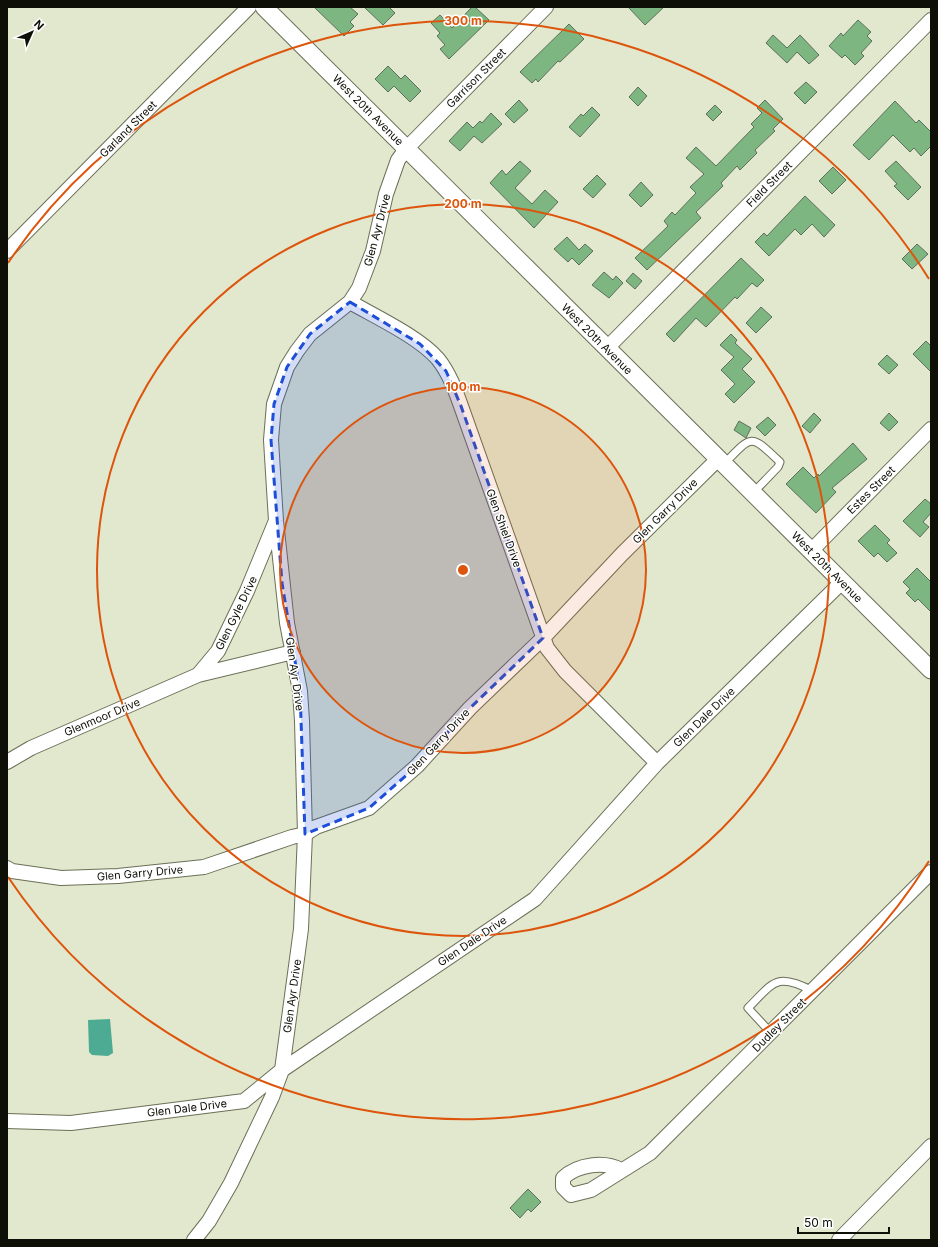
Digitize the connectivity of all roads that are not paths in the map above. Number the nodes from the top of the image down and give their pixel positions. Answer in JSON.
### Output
{"nodes":[{"id":1,"x":249,"y":7,"type":"edge"},
{"id":2,"x":264,"y":7,"type":"edge"},
{"id":3,"x":546,"y":7,"type":"edge"},
{"id":4,"x":931,"y":20,"type":"edge"},
{"id":5,"x":406,"y":148,"type":"junction"},
{"id":6,"x":7,"y":251,"type":"edge"},
{"id":7,"x":350,"y":302,"type":"junction"},
{"id":8,"x":607,"y":348,"type":"junction"},
{"id":9,"x":931,"y":429,"type":"edge"},
{"id":10,"x":721,"y":461,"type":"junction"},
{"id":11,"x":753,"y":493,"type":"junction"},
{"id":12,"x":276,"y":521,"type":"junction"},
{"id":13,"x":811,"y":551,"type":"junction"},
{"id":14,"x":842,"y":582,"type":"junction"},
{"id":15,"x":543,"y":638,"type":"junction"},
{"id":16,"x":293,"y":652,"type":"junction"},
{"id":17,"x":931,"y":670,"type":"edge"},
{"id":18,"x":198,"y":676,"type":"junction"},
{"id":19,"x":7,"y":762,"type":"edge"},
{"id":20,"x":657,"y":764,"type":"junction"},
{"id":21,"x":305,"y":834,"type":"junction"},
{"id":22,"x":7,"y":868,"type":"edge"},
{"id":23,"x":931,"y":872,"type":"edge"},
{"id":24,"x":813,"y":991,"type":"junction"},
{"id":25,"x":771,"y":1033,"type":"junction"},
{"id":26,"x":282,"y":1070,"type":"junction"},
{"id":27,"x":7,"y":1121,"type":"edge"},
{"id":28,"x":931,"y":1146,"type":"edge"},
{"id":29,"x":621,"y":1170,"type":"dead end"},
{"id":30,"x":194,"y":1240,"type":"edge"},
{"id":31,"x":839,"y":1240,"type":"edge"}],
"edges":[{"from":1,"to":6,"type":"street","name":"Garland Street"},
{"from":2,"to":5,"type":"street","name":"West 20th Avenue"},
{"from":3,"to":5,"type":"street","name":"Garrison Street"},
{"from":4,"to":8,"type":"street","name":"Field Street"},
{"from":5,"to":7,"type":"street","name":"Glen Ayr Drive"},
{"from":5,"to":8,"type":"street","name":"West 20th Avenue"},
{"from":7,"to":12,"type":"street","name":"Glen Ayr Drive"},
{"from":7,"to":15,"type":"street","name":"Glen Shiel Drive"},
{"from":8,"to":10,"type":"street","name":"West 20th Avenue"},
{"from":9,"to":13,"type":"street","name":"Estes Street"},
{"from":10,"to":11,"type":"street","name":"West 20th Avenue"},
{"from":10,"to":11,"type":"lane"},
{"from":10,"to":15,"type":"street","name":"Glen Garry Drive"},
{"from":11,"to":13,"type":"street","name":"West 20th Avenue"},
{"from":12,"to":16,"type":"street","name":"Glen Ayr Drive"},
{"from":12,"to":18,"type":"street","name":"Glen Gyle Drive"},
{"from":13,"to":14,"type":"street","name":"West 20th Avenue"},
{"from":14,"to":17,"type":"street","name":"West 20th Avenue"},
{"from":14,"to":20,"type":"street","name":"Glen Dale Drive"},
{"from":15,"to":20,"type":"street","name":"Glen Shiel Drive"},
{"from":15,"to":21,"type":"street","name":"Glen Garry Drive"},
{"from":16,"to":18,"type":"street","name":"Glen Gyle Drive"},
{"from":16,"to":21,"type":"street","name":"Glen Ayr Drive"},
{"from":18,"to":19,"type":"street","name":"Glenmoor Drive"},
{"from":20,"to":26,"type":"street","name":"Glen Dale Drive"},
{"from":21,"to":22,"type":"street","name":"Glen Garry Drive"},
{"from":21,"to":26,"type":"street","name":"Glen Ayr Drive"},
{"from":23,"to":24,"type":"street","name":"Dudley Street"},
{"from":24,"to":25,"type":"street","name":"Dudley Street"},
{"from":24,"to":25,"type":"lane"},
{"from":25,"to":29,"type":"street","name":"Dudley Street"},
{"from":26,"to":27,"type":"street","name":"Glen Dale Drive"},
{"from":26,"to":30,"type":"street","name":"Glen Ayr Drive"},
{"from":28,"to":31,"type":"street"}]}
